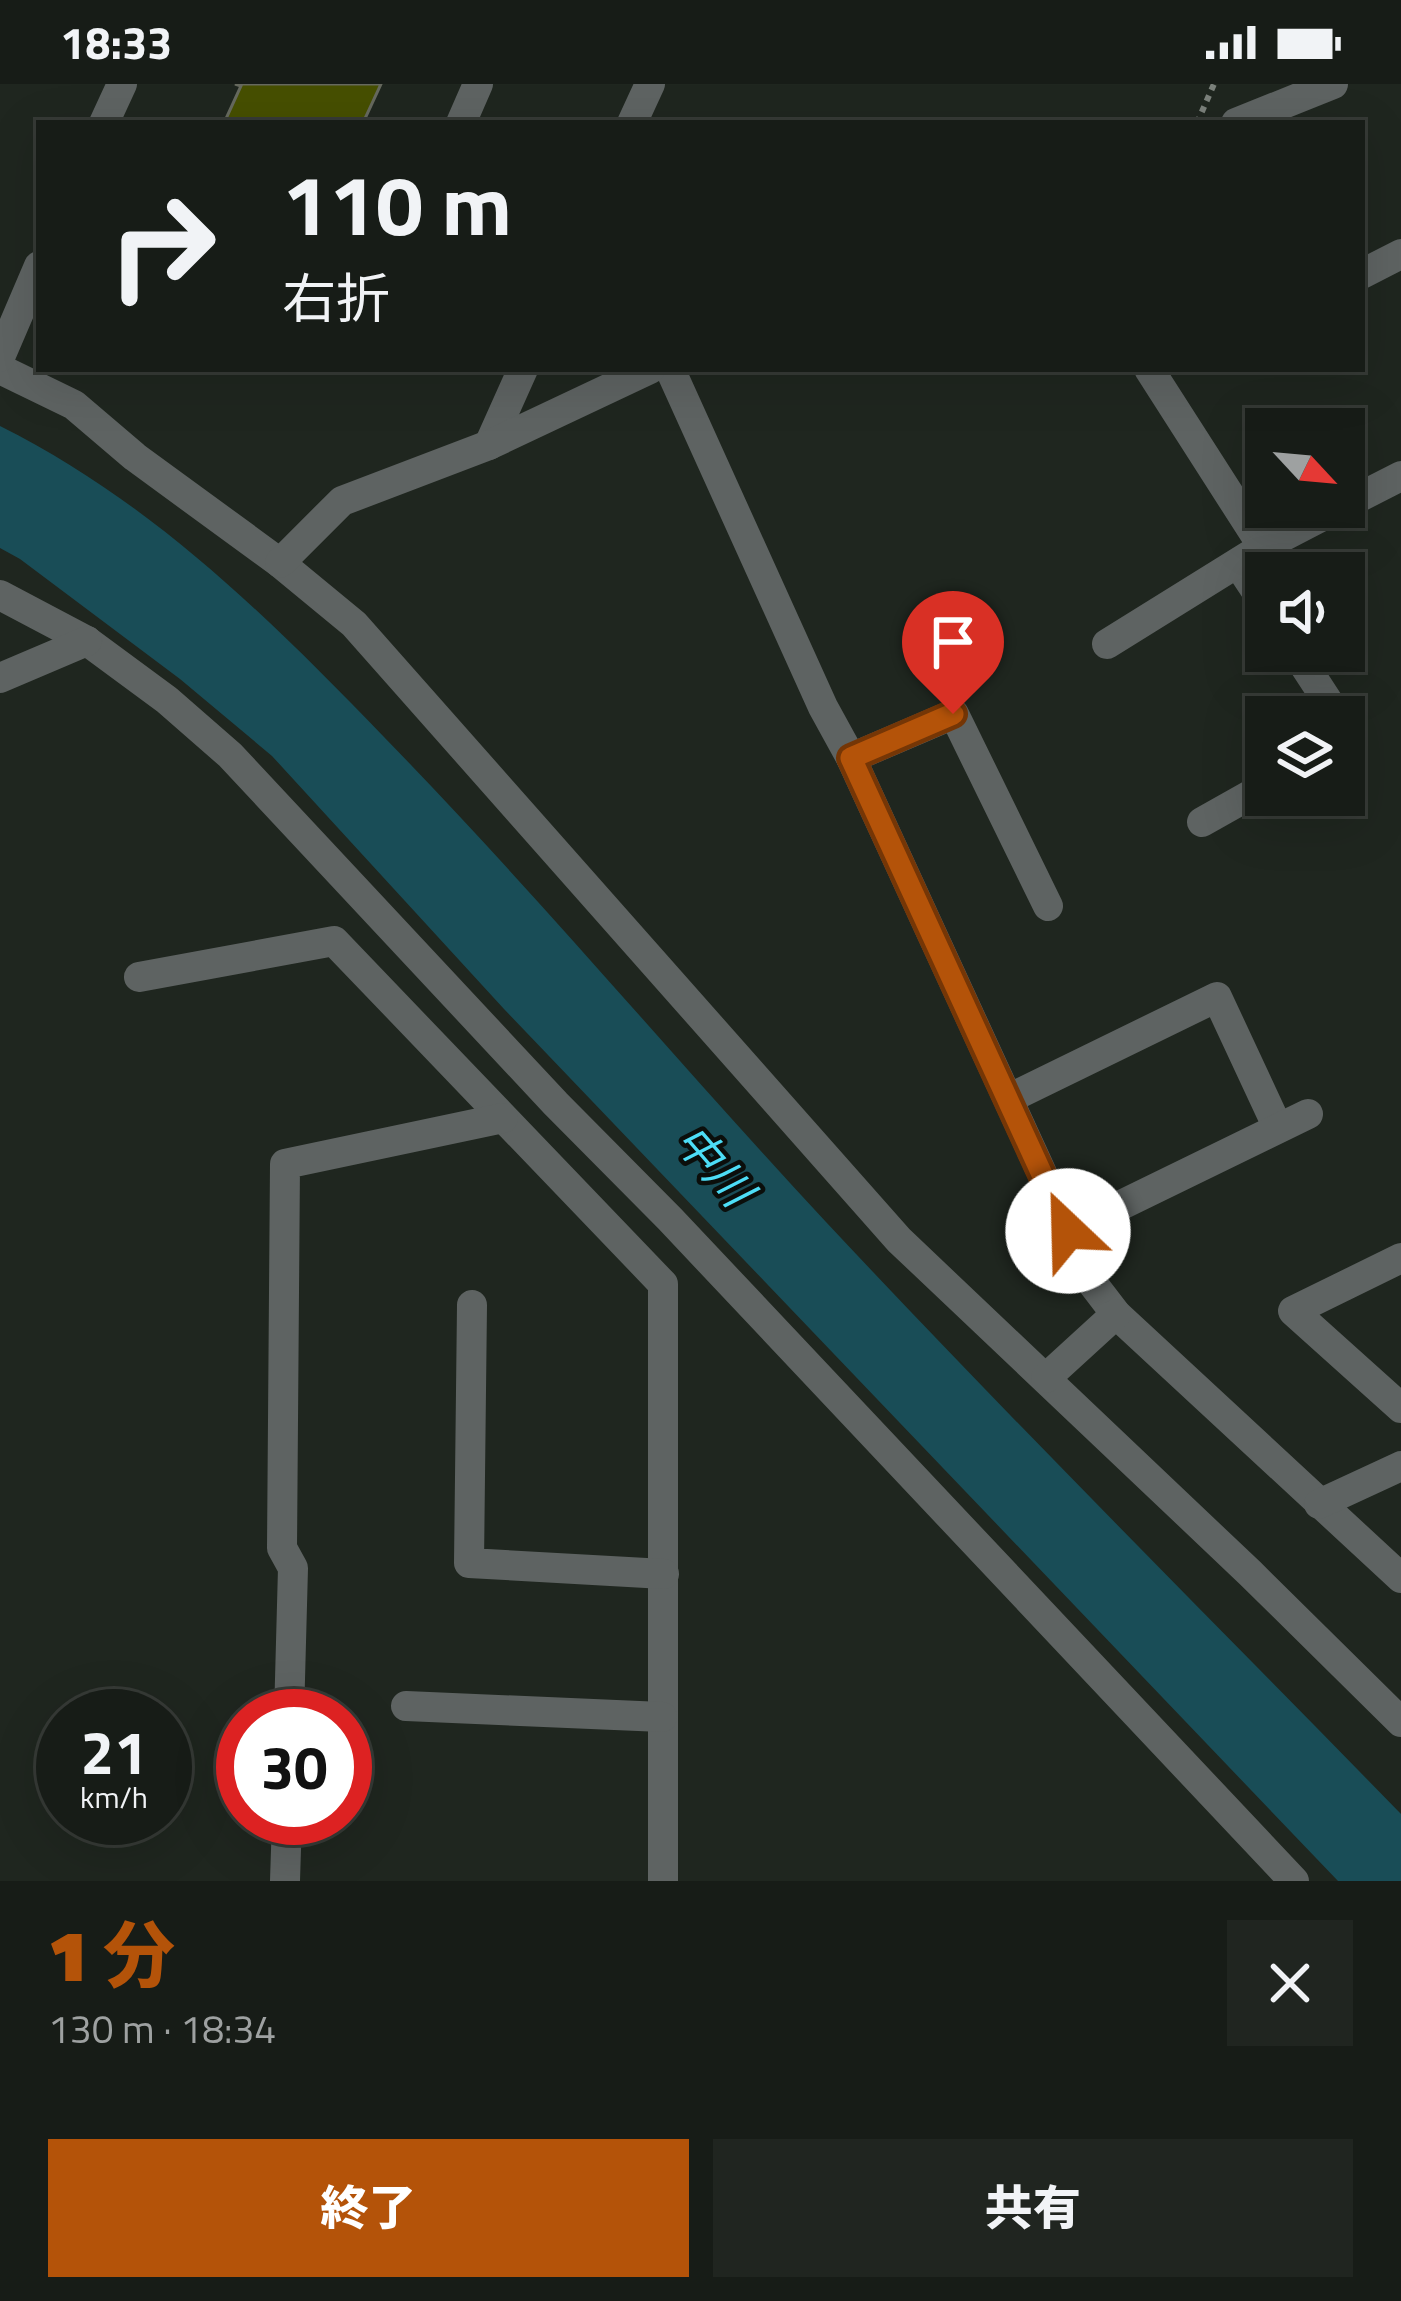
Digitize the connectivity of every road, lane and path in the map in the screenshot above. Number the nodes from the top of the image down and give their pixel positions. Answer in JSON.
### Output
{"nodes":[{"id":1,"x":122,"y":84,"type":"edge"},
{"id":2,"x":478,"y":84,"type":"edge"},
{"id":3,"x":650,"y":84,"type":"edge"},
{"id":4,"x":1214,"y":84,"type":"edge"},
{"id":5,"x":1333,"y":84,"type":"edge"},
{"id":6,"x":105,"y":120,"type":"edge"},
{"id":7,"x":461,"y":120,"type":"edge"},
{"id":8,"x":633,"y":120,"type":"edge"},
{"id":9,"x":1198,"y":120,"type":"edge"},
{"id":10,"x":1243,"y":120,"type":"edge"},
{"id":11,"x":1401,"y":254,"type":"edge"},
{"id":12,"x":1365,"y":272,"type":"edge"},
{"id":13,"x":22,"y":281,"type":"edge"},
{"id":14,"x":0,"y":357,"type":"edge"},
{"id":15,"x":0,"y":369,"type":"edge"},
{"id":16,"x":522,"y":372,"type":"edge"},
{"id":17,"x":644,"y":372,"type":"edge"},
{"id":18,"x":671,"y":372,"type":"edge"},
{"id":19,"x":1160,"y":372,"type":"edge"},
{"id":20,"x":489,"y":445,"type":"junction"},
{"id":21,"x":1401,"y":476,"type":"edge"},
{"id":22,"x":1365,"y":494,"type":"edge"},
{"id":23,"x":1302,"y":528,"type":"edge"},
{"id":24,"x":1249,"y":552,"type":"edge"},
{"id":25,"x":1258,"y":552,"type":"edge"},
{"id":26,"x":1245,"y":560,"type":"edge"},
{"id":27,"x":280,"y":563,"type":"junction"},
{"id":28,"x":0,"y":595,"type":"edge"},
{"id":29,"x":87,"y":641,"type":"junction"},
{"id":30,"x":1107,"y":644,"type":"dead end"},
{"id":31,"x":0,"y":677,"type":"edge"},
{"id":32,"x":851,"y":758,"type":"junction"},
{"id":33,"x":1245,"y":798,"type":"edge"},
{"id":34,"x":1202,"y":822,"type":"dead end"},
{"id":35,"x":1048,"y":906,"type":"dead end"},
{"id":36,"x":139,"y":977,"type":"dead end"},
{"id":37,"x":1010,"y":1098,"type":"junction"},
{"id":38,"x":1308,"y":1114,"type":"dead end"},
{"id":39,"x":503,"y":1118,"type":"junction"},
{"id":40,"x":1279,"y":1128,"type":"junction"},
{"id":41,"x":1068,"y":1231,"type":"junction"},
{"id":42,"x":1401,"y":1258,"type":"edge"},
{"id":43,"x":472,"y":1305,"type":"dead end"},
{"id":44,"x":1116,"y":1314,"type":"junction"},
{"id":45,"x":1046,"y":1378,"type":"junction"},
{"id":46,"x":1401,"y":1408,"type":"edge"},
{"id":47,"x":1401,"y":1466,"type":"edge"},
{"id":48,"x":1319,"y":1504,"type":"junction"},
{"id":49,"x":664,"y":1574,"type":"junction"},
{"id":50,"x":1401,"y":1579,"type":"edge"},
{"id":51,"x":291,"y":1689,"type":"edge"},
{"id":52,"x":406,"y":1706,"type":"dead end"},
{"id":53,"x":662,"y":1717,"type":"junction"},
{"id":54,"x":1401,"y":1722,"type":"edge"},
{"id":55,"x":286,"y":1845,"type":"edge"},
{"id":56,"x":285,"y":1881,"type":"edge"},
{"id":57,"x":663,"y":1881,"type":"edge"},
{"id":58,"x":1294,"y":1881,"type":"edge"}],
"edges":[{"from":1,"to":6,"type":"street"},
{"from":2,"to":7,"type":"street"},
{"from":3,"to":8,"type":"street"},
{"from":4,"to":9,"type":"path"},
{"from":5,"to":10,"type":"street"},
{"from":11,"to":12,"type":"street"},
{"from":13,"to":14,"type":"street"},
{"from":15,"to":27,"type":"street"},
{"from":16,"to":20,"type":"street"},
{"from":17,"to":20,"type":"street"},
{"from":18,"to":32,"type":"street"},
{"from":19,"to":24,"type":"street"},
{"from":20,"to":27,"type":"street"},
{"from":21,"to":22,"type":"street"},
{"from":23,"to":25,"type":"street"},
{"from":26,"to":30,"type":"street"},
{"from":27,"to":45,"type":"street"},
{"from":28,"to":29,"type":"street"},
{"from":29,"to":31,"type":"street"},
{"from":29,"to":58,"type":"street"},
{"from":32,"to":35,"type":"street"},
{"from":32,"to":37,"type":"street"},
{"from":33,"to":34,"type":"street"},
{"from":36,"to":39,"type":"street"},
{"from":37,"to":40,"type":"street"},
{"from":37,"to":41,"type":"street"},
{"from":38,"to":40,"type":"street"},
{"from":39,"to":49,"type":"street"},
{"from":39,"to":51,"type":"street"},
{"from":40,"to":41,"type":"street"},
{"from":41,"to":44,"type":"street"},
{"from":42,"to":46,"type":"street"},
{"from":43,"to":49,"type":"street"},
{"from":44,"to":45,"type":"street"},
{"from":44,"to":48,"type":"street"},
{"from":45,"to":54,"type":"street"},
{"from":47,"to":48,"type":"street"},
{"from":48,"to":50,"type":"street"},
{"from":49,"to":53,"type":"street"},
{"from":52,"to":53,"type":"street"},
{"from":53,"to":57,"type":"street"},
{"from":55,"to":56,"type":"street"}]}
